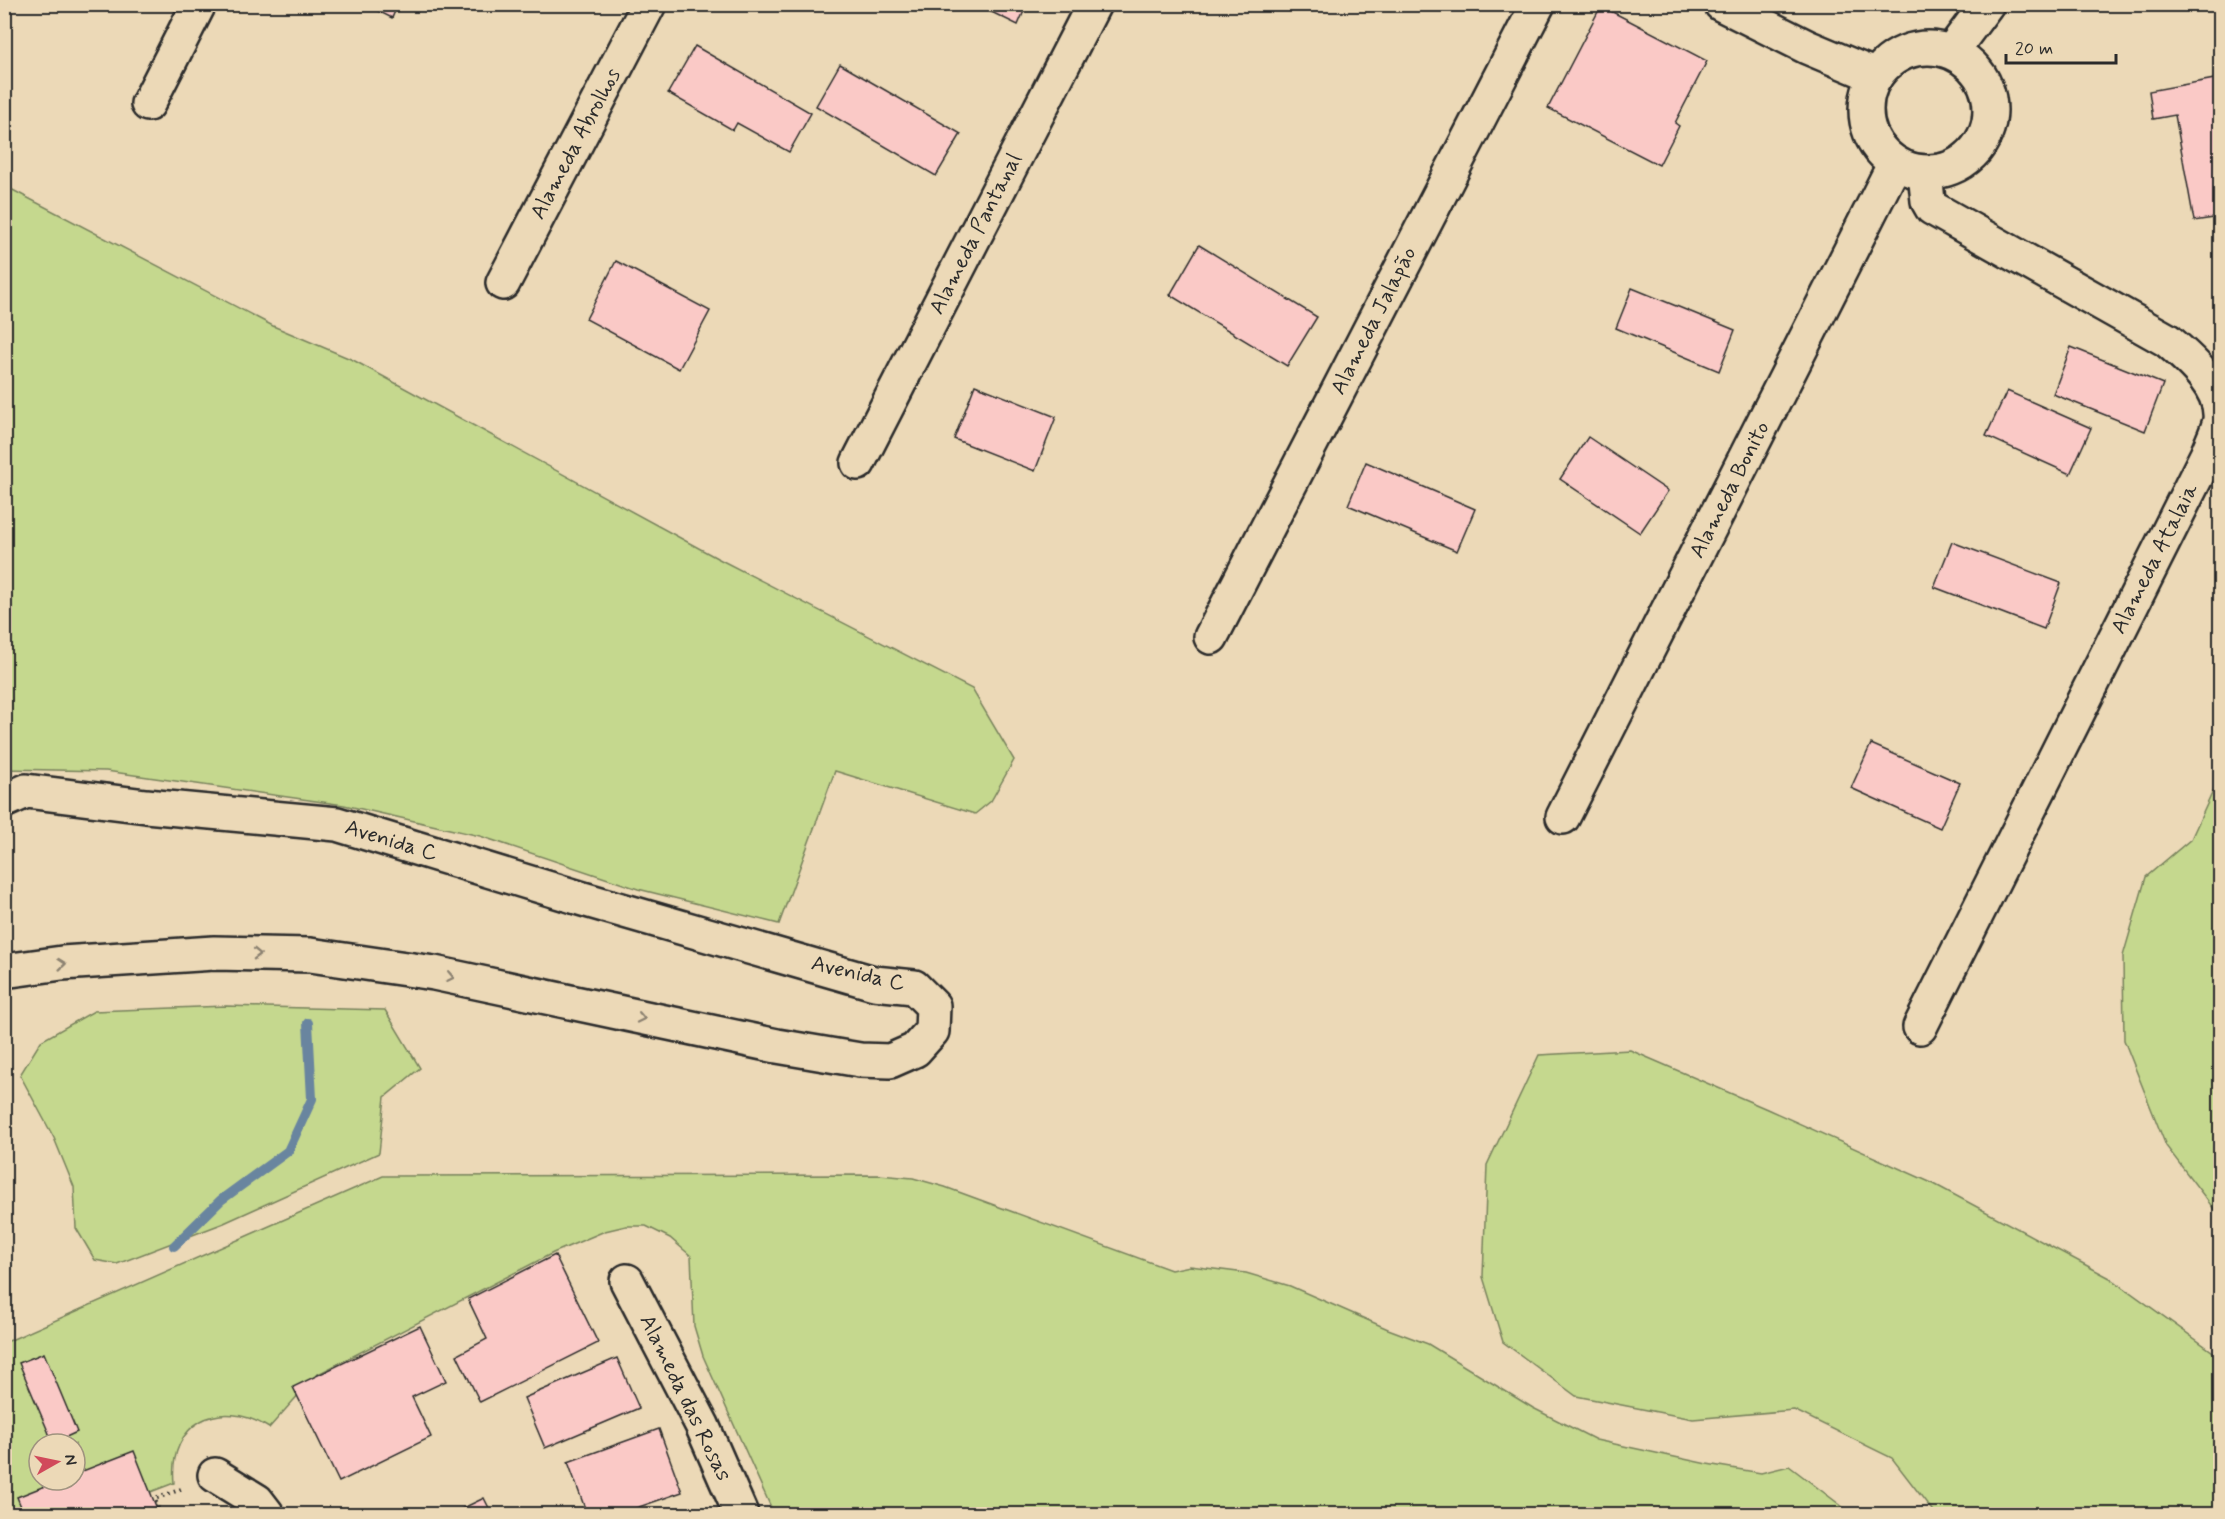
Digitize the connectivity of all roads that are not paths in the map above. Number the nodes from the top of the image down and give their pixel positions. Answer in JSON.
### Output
{"nodes":[{"id":1,"x":199,"y":4,"type":"edge"},
{"id":2,"x":649,"y":4,"type":"edge"},
{"id":3,"x":1094,"y":4,"type":"edge"},
{"id":4,"x":1538,"y":4,"type":"edge"},
{"id":5,"x":1721,"y":4,"type":"edge"},
{"id":6,"x":1987,"y":4,"type":"edge"},
{"id":7,"x":1952,"y":51,"type":"junction"},
{"id":8,"x":1876,"y":76,"type":"junction"},
{"id":9,"x":148,"y":104,"type":"dead end"},
{"id":10,"x":1910,"y":168,"type":"junction"},
{"id":11,"x":503,"y":283,"type":"dead end"},
{"id":12,"x":858,"y":463,"type":"dead end"},
{"id":13,"x":1211,"y":637,"type":"dead end"},
{"id":14,"x":4,"y":801,"type":"edge"},
{"id":15,"x":1563,"y":817,"type":"dead end"},
{"id":16,"x":4,"y":971,"type":"edge"},
{"id":17,"x":1920,"y":1027,"type":"dead end"},
{"id":18,"x":627,"y":1281,"type":"dead end"},
{"id":19,"x":215,"y":1475,"type":"road end"},
{"id":20,"x":267,"y":1515,"type":"edge"},
{"id":21,"x":741,"y":1515,"type":"edge"}],
"edges":[{"from":1,"to":9,"type":"street"},
{"from":2,"to":11,"type":"street","name":"Alameda Abrolhos"},
{"from":3,"to":12,"type":"street","name":"Alameda Pantanal"},
{"from":4,"to":13,"type":"street","name":"Alameda Jalapão"},
{"from":5,"to":8,"type":"street"},
{"from":6,"to":7,"type":"street"},
{"from":7,"to":8,"type":"street"},
{"from":7,"to":10,"type":"street"},
{"from":8,"to":10,"type":"street"},
{"from":10,"to":15,"type":"street","name":"Alameda Bonito"},
{"from":10,"to":17,"type":"street","name":"Alameda Atalaia"},
{"from":16,"to":14,"type":"street","name":"Avenida C","one_way":true},
{"from":18,"to":21,"type":"street","name":"Alameda das Rosas"},
{"from":19,"to":20,"type":"street"}]}
